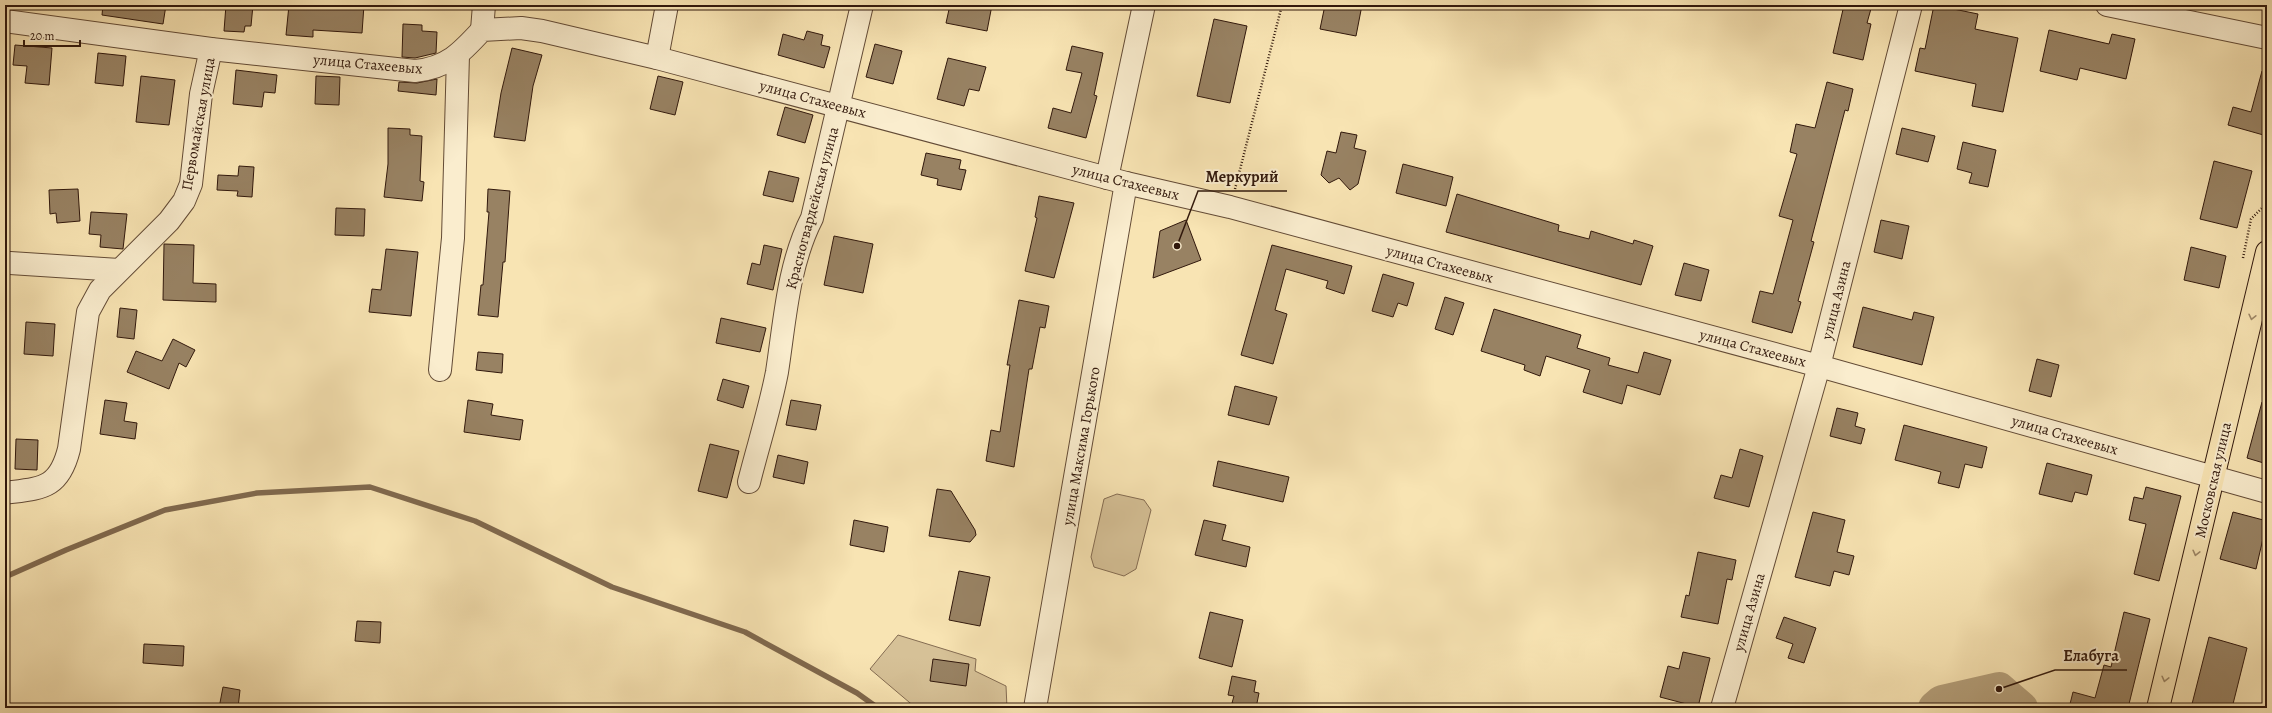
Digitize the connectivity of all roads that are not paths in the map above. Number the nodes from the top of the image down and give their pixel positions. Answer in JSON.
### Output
{"nodes":[{"id":1,"x":484,"y":5,"type":"edge"},
{"id":2,"x":667,"y":5,"type":"edge"},
{"id":3,"x":862,"y":5,"type":"edge"},
{"id":4,"x":1144,"y":5,"type":"edge"},
{"id":5,"x":1911,"y":5,"type":"edge"},
{"id":6,"x":2108,"y":5,"type":"edge"},
{"id":7,"x":5,"y":21,"type":"edge"},
{"id":8,"x":482,"y":30,"type":"junction"},
{"id":9,"x":2267,"y":38,"type":"edge"},
{"id":10,"x":211,"y":49,"type":"junction"},
{"id":11,"x":458,"y":55,"type":"junction"},
{"id":12,"x":657,"y":58,"type":"junction"},
{"id":13,"x":839,"y":105,"type":"junction"},
{"id":14,"x":1117,"y":181,"type":"junction"},
{"id":15,"x":2267,"y":252,"type":"edge"},
{"id":16,"x":10,"y":263,"type":"dead end"},
{"id":17,"x":119,"y":270,"type":"junction"},
{"id":18,"x":1819,"y":366,"type":"junction"},
{"id":19,"x":440,"y":370,"type":"dead end"},
{"id":20,"x":2214,"y":477,"type":"junction"},
{"id":21,"x":749,"y":482,"type":"dead end"},
{"id":22,"x":2267,"y":492,"type":"edge"},
{"id":23,"x":5,"y":494,"type":"edge"},
{"id":24,"x":1035,"y":708,"type":"edge"},
{"id":25,"x":1722,"y":708,"type":"edge"},
{"id":26,"x":2158,"y":708,"type":"edge"}],
"edges":[{"from":1,"to":8,"type":"street"},
{"from":2,"to":12,"type":"street"},
{"from":3,"to":13,"type":"street","name":"Красногвардейская улица"},
{"from":4,"to":14,"type":"street","name":"улица Максима Горького"},
{"from":5,"to":18,"type":"street","name":"улица Азина"},
{"from":6,"to":9,"type":"street"},
{"from":7,"to":10,"type":"street","name":"улица Стахеевых"},
{"from":8,"to":11,"type":"street","name":"улица Стахеевых"},
{"from":8,"to":12,"type":"street","name":"улица Стахеевых"},
{"from":10,"to":11,"type":"street","name":"улица Стахеевых"},
{"from":10,"to":17,"type":"street","name":"Первомайская улица"},
{"from":11,"to":19,"type":"street"},
{"from":12,"to":13,"type":"street","name":"улица Стахеевых"},
{"from":13,"to":14,"type":"street","name":"улица Стахеевых"},
{"from":13,"to":21,"type":"street","name":"Красногвардейская улица"},
{"from":14,"to":18,"type":"street","name":"улица Стахеевых"},
{"from":14,"to":24,"type":"street","name":"улица Максима Горького"},
{"from":15,"to":20,"type":"main road","name":"Московская улица","one_way":true},
{"from":16,"to":17,"type":"street"},
{"from":17,"to":23,"type":"street","name":"Первомайская улица"},
{"from":18,"to":20,"type":"street","name":"улица Стахеевых"},
{"from":18,"to":25,"type":"street","name":"улица Азина"},
{"from":20,"to":22,"type":"street","name":"улица Стахеевых"},
{"from":20,"to":26,"type":"main road","name":"Московская улица","one_way":true}]}
